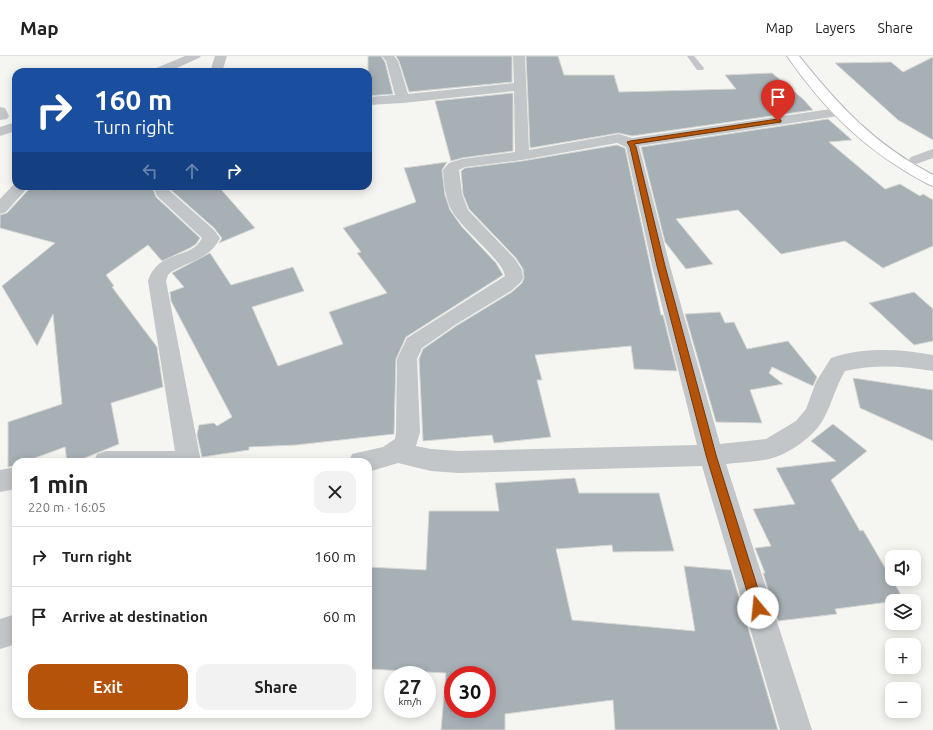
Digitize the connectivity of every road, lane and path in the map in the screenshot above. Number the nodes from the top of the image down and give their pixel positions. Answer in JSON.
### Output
{"nodes":[{"id":1,"x":195,"y":56,"type":"edge"},
{"id":2,"x":222,"y":56,"type":"edge"},
{"id":3,"x":388,"y":56,"type":"edge"},
{"id":4,"x":519,"y":56,"type":"edge"},
{"id":5,"x":690,"y":56,"type":"edge"},
{"id":6,"x":793,"y":56,"type":"edge"},
{"id":7,"x":805,"y":56,"type":"edge"},
{"id":8,"x":167,"y":68,"type":"edge"},
{"id":9,"x":218,"y":68,"type":"edge"},
{"id":10,"x":700,"y":68,"type":"dead end"},
{"id":11,"x":520,"y":86,"type":"junction"},
{"id":12,"x":403,"y":99,"type":"junction"},
{"id":13,"x":372,"y":101,"type":"edge"},
{"id":14,"x":838,"y":112,"type":"junction"},
{"id":15,"x":12,"y":113,"type":"edge"},
{"id":16,"x":1,"y":114,"type":"edge"},
{"id":17,"x":12,"y":128,"type":"edge"},
{"id":18,"x":0,"y":132,"type":"edge"},
{"id":19,"x":630,"y":142,"type":"junction"},
{"id":20,"x":933,"y":153,"type":"edge"},
{"id":21,"x":522,"y":156,"type":"junction"},
{"id":22,"x":916,"y":160,"type":"junction"},
{"id":23,"x":933,"y":170,"type":"edge"},
{"id":24,"x":933,"y":181,"type":"edge"},
{"id":25,"x":17,"y":190,"type":"edge"},
{"id":26,"x":163,"y":190,"type":"edge"},
{"id":27,"x":0,"y":209,"type":"edge"},
{"id":28,"x":933,"y":363,"type":"edge"},
{"id":29,"x":396,"y":452,"type":"junction"},
{"id":30,"x":711,"y":455,"type":"junction"},
{"id":31,"x":188,"y":458,"type":"edge"},
{"id":32,"x":372,"y":461,"type":"edge"},
{"id":33,"x":12,"y":479,"type":"edge"},
{"id":34,"x":0,"y":481,"type":"edge"},
{"id":35,"x":12,"y":630,"type":"edge"},
{"id":36,"x":0,"y":634,"type":"edge"},
{"id":37,"x":796,"y":730,"type":"edge"}],
"edges":[{"from":1,"to":8,"type":"street"},
{"from":2,"to":9,"type":"street"},
{"from":3,"to":12,"type":"street"},
{"from":4,"to":11,"type":"street"},
{"from":5,"to":10,"type":"lane"},
{"from":6,"to":14,"type":"main road"},
{"from":7,"to":22,"type":"main road"},
{"from":11,"to":12,"type":"street"},
{"from":11,"to":21,"type":"street"},
{"from":12,"to":13,"type":"street"},
{"from":14,"to":19,"type":"street"},
{"from":14,"to":24,"type":"main road"},
{"from":15,"to":16,"type":"street"},
{"from":17,"to":18,"type":"street"},
{"from":19,"to":21,"type":"street"},
{"from":19,"to":30,"type":"street"},
{"from":20,"to":22,"type":"street"},
{"from":21,"to":29,"type":"street"},
{"from":22,"to":23,"type":"main road"},
{"from":25,"to":27,"type":"street"},
{"from":26,"to":31,"type":"street"},
{"from":28,"to":30,"type":"street"},
{"from":29,"to":30,"type":"street"},
{"from":29,"to":32,"type":"street"},
{"from":30,"to":37,"type":"street"},
{"from":33,"to":34,"type":"street"},
{"from":35,"to":36,"type":"street"}]}
